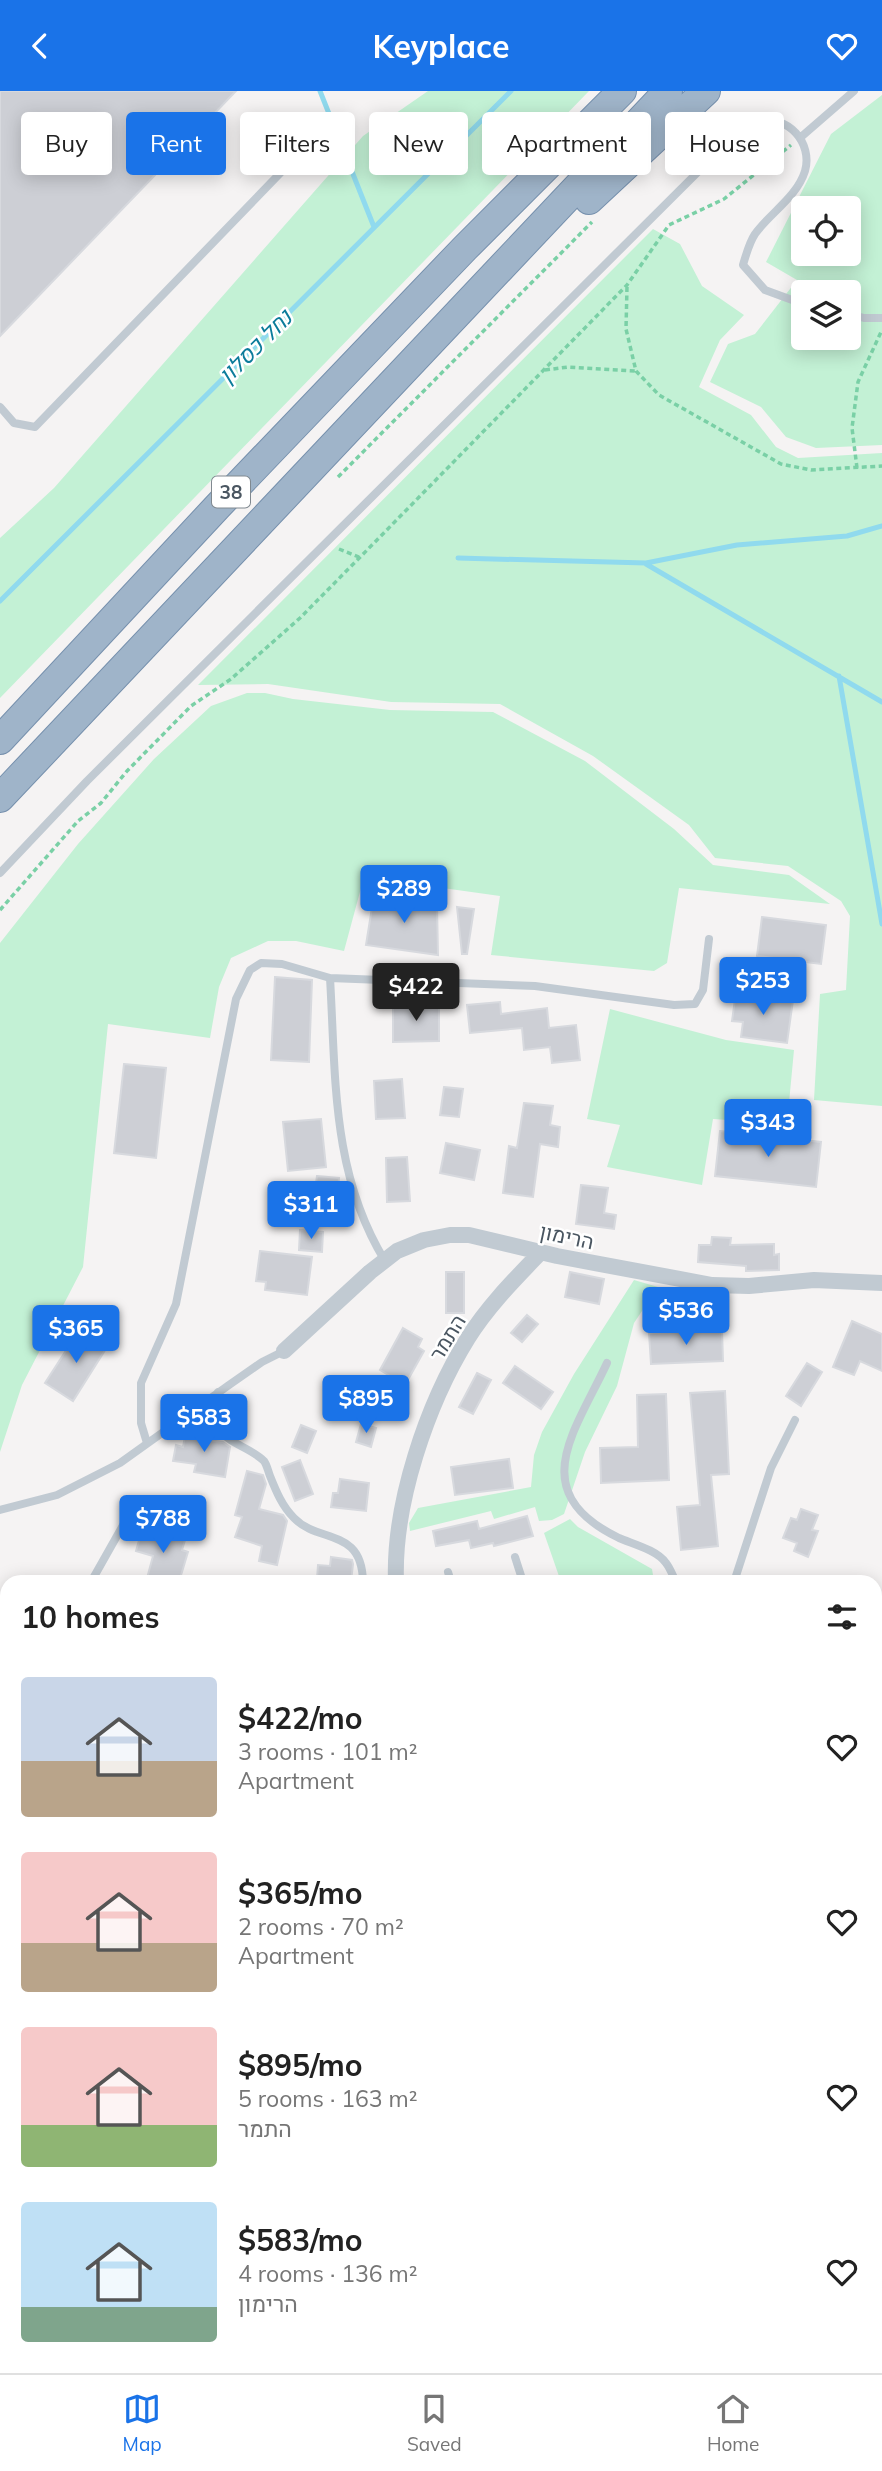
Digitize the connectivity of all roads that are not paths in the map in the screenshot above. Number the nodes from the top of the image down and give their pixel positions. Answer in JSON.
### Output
{"nodes":[{"id":1,"x":668,"y":91,"type":"edge"},
{"id":2,"x":706,"y":91,"type":"edge"},
{"id":3,"x":854,"y":91,"type":"edge"},
{"id":4,"x":617,"y":95,"type":"edge"},
{"id":5,"x":801,"y":137,"type":"junction"},
{"id":6,"x":278,"y":175,"type":"edge"},
{"id":7,"x":791,"y":300,"type":"edge"},
{"id":8,"x":861,"y":315,"type":"edge"},
{"id":9,"x":882,"y":317,"type":"edge"},
{"id":10,"x":390,"y":386,"type":"junction"},
{"id":11,"x":0,"y":407,"type":"edge"},
{"id":12,"x":0,"y":740,"type":"edge"},
{"id":13,"x":0,"y":798,"type":"edge"},
{"id":14,"x":0,"y":873,"type":"edge"},
{"id":15,"x":709,"y":939,"type":"dead end"},
{"id":16,"x":330,"y":978,"type":"junction"},
{"id":17,"x":541,"y":1252,"type":"junction"},
{"id":18,"x":385,"y":1261,"type":"junction"},
{"id":19,"x":882,"y":1283,"type":"edge"},
{"id":20,"x":284,"y":1351,"type":"joint"},
{"id":21,"x":607,"y":1363,"type":"dead end"},
{"id":22,"x":218,"y":1392,"type":"junction"},
{"id":23,"x":795,"y":1420,"type":"dead end"},
{"id":24,"x":147,"y":1443,"type":"junction"},
{"id":25,"x":135,"y":1504,"type":"dead end"},
{"id":26,"x":0,"y":1510,"type":"edge"},
{"id":27,"x":515,"y":1557,"type":"dead end"},
{"id":28,"x":448,"y":1572,"type":"dead end"},
{"id":29,"x":95,"y":1575,"type":"edge"},
{"id":30,"x":363,"y":1575,"type":"edge"},
{"id":31,"x":396,"y":1575,"type":"edge"},
{"id":32,"x":449,"y":1575,"type":"edge"},
{"id":33,"x":521,"y":1575,"type":"edge"},
{"id":34,"x":673,"y":1575,"type":"edge"},
{"id":35,"x":736,"y":1575,"type":"edge"}],
"edges":[{"from":1,"to":10,"type":"highway","number":"38"},
{"from":2,"to":10,"type":"highway"},
{"from":3,"to":5,"type":"lane"},
{"from":4,"to":12,"type":"highway","number":"38"},
{"from":5,"to":7,"type":"lane"},
{"from":5,"to":14,"type":"lane"},
{"from":6,"to":11,"type":"lane"},
{"from":8,"to":9,"type":"lane"},
{"from":10,"to":13,"type":"highway","number":"38"},
{"from":15,"to":16,"type":"lane"},
{"from":16,"to":18,"type":"lane"},
{"from":16,"to":24,"type":"lane"},
{"from":17,"to":18,"type":"street","name":"הרימון"},
{"from":17,"to":19,"type":"street","name":"הרימון"},
{"from":17,"to":31,"type":"street","name":"התמר"},
{"from":18,"to":20,"type":"street","name":"הרימון"},
{"from":20,"to":22,"type":"lane"},
{"from":21,"to":34,"type":"lane"},
{"from":22,"to":24,"type":"lane"},
{"from":22,"to":30,"type":"lane"},
{"from":23,"to":35,"type":"lane"},
{"from":24,"to":26,"type":"lane"},
{"from":25,"to":29,"type":"lane"},
{"from":27,"to":33,"type":"lane"},
{"from":28,"to":32,"type":"lane"}]}
